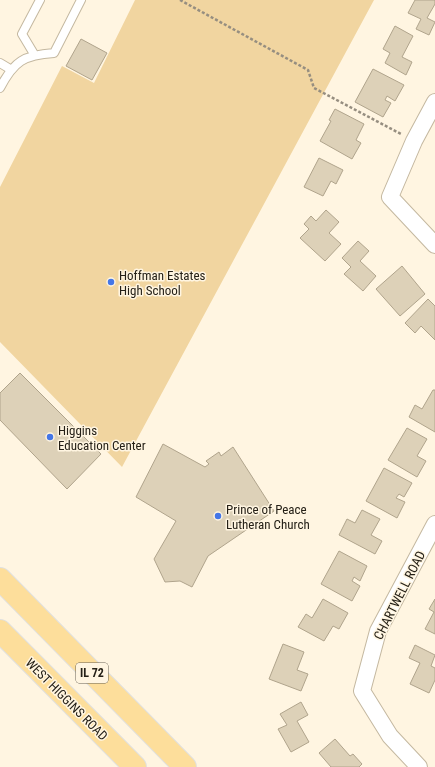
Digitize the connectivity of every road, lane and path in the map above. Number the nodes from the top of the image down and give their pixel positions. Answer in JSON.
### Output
{"nodes":[{"id":1,"x":40,"y":0,"type":"edge"},
{"id":2,"x":81,"y":0,"type":"edge"},
{"id":3,"x":180,"y":0,"type":"edge"},
{"id":4,"x":34,"y":54,"type":"junction"},
{"id":5,"x":0,"y":63,"type":"edge"},
{"id":6,"x":10,"y":69,"type":"junction"},
{"id":7,"x":0,"y":88,"type":"edge"},
{"id":8,"x":435,"y":102,"type":"edge"},
{"id":9,"x":414,"y":141,"type":"junction"},
{"id":10,"x":435,"y":245,"type":"edge"},
{"id":11,"x":435,"y":524,"type":"edge"},
{"id":12,"x":0,"y":579,"type":"edge"},
{"id":13,"x":0,"y":631,"type":"edge"},
{"id":14,"x":135,"y":767,"type":"edge"},
{"id":15,"x":185,"y":767,"type":"edge"},
{"id":16,"x":419,"y":767,"type":"edge"}],
"edges":[{"from":1,"to":4,"type":"lane"},
{"from":2,"to":4,"type":"lane"},
{"from":3,"to":9,"type":"path"},
{"from":4,"to":6,"type":"lane"},
{"from":5,"to":6,"type":"lane"},
{"from":6,"to":7,"type":"lane"},
{"from":8,"to":9,"type":"street"},
{"from":9,"to":10,"type":"street"},
{"from":11,"to":16,"type":"street","name":"CHARTWELL ROAD"},
{"from":12,"to":15,"type":"main road","number":"IL 72"},
{"from":13,"to":14,"type":"main road","name":"WEST HIGGINS ROAD","number":"IL 72"}]}
